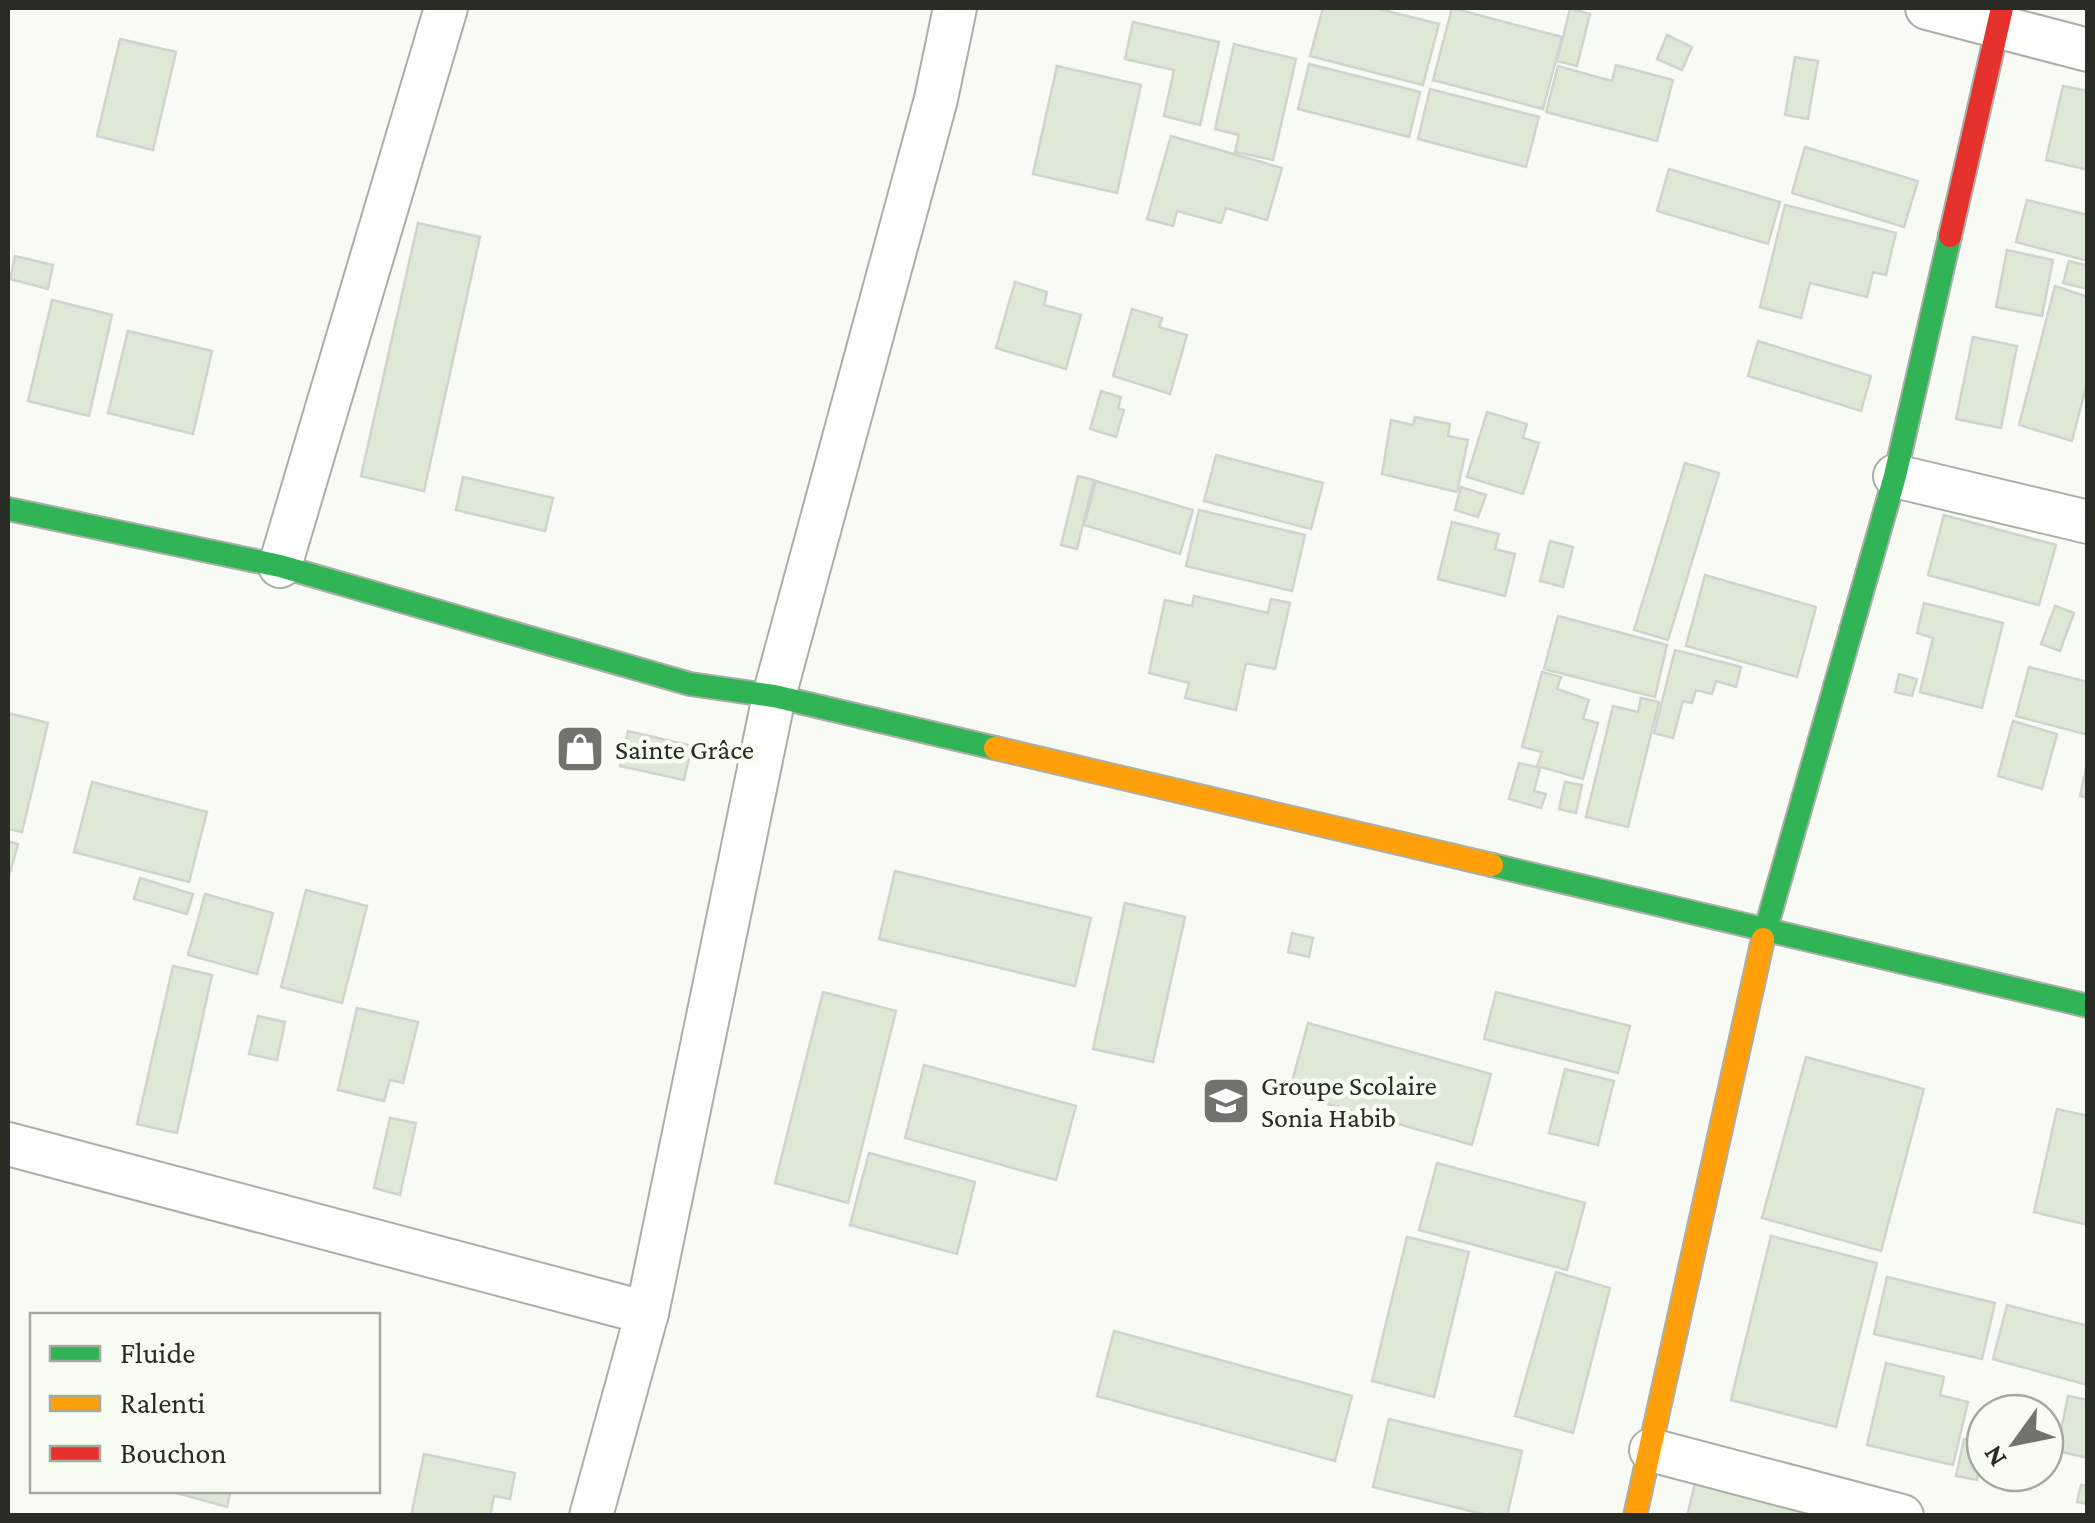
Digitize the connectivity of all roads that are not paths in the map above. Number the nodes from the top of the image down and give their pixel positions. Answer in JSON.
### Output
{"nodes":[{"id":1,"x":446,"y":8,"type":"edge"},
{"id":2,"x":955,"y":8,"type":"edge"},
{"id":3,"x":1926,"y":8,"type":"edge"},
{"id":4,"x":2000,"y":18,"type":"edge"},
{"id":5,"x":2088,"y":50,"type":"edge"},
{"id":6,"x":1895,"y":476,"type":"junction"},
{"id":7,"x":8,"y":509,"type":"edge"},
{"id":8,"x":2088,"y":522,"type":"edge"},
{"id":9,"x":280,"y":566,"type":"junction"},
{"id":10,"x":774,"y":696,"type":"junction"},
{"id":11,"x":1765,"y":930,"type":"junction"},
{"id":12,"x":2088,"y":1006,"type":"edge"},
{"id":13,"x":8,"y":1144,"type":"edge"},
{"id":14,"x":647,"y":1313,"type":"junction"},
{"id":15,"x":1651,"y":1450,"type":"junction"},
{"id":16,"x":590,"y":1516,"type":"edge"},
{"id":17,"x":1635,"y":1516,"type":"edge"},
{"id":18,"x":1902,"y":1516,"type":"edge"}],
"edges":[{"from":1,"to":9,"type":"street"},
{"from":2,"to":10,"type":"street"},
{"from":3,"to":4,"type":"street"},
{"from":4,"to":5,"type":"street"},
{"from":4,"to":6,"type":"street"},
{"from":6,"to":8,"type":"street"},
{"from":6,"to":11,"type":"street"},
{"from":7,"to":9,"type":"street"},
{"from":9,"to":10,"type":"street"},
{"from":10,"to":11,"type":"street"},
{"from":10,"to":14,"type":"street"},
{"from":11,"to":12,"type":"street"},
{"from":11,"to":15,"type":"street"},
{"from":13,"to":14,"type":"street"},
{"from":14,"to":16,"type":"street"},
{"from":15,"to":17,"type":"street"},
{"from":15,"to":18,"type":"street"}]}
